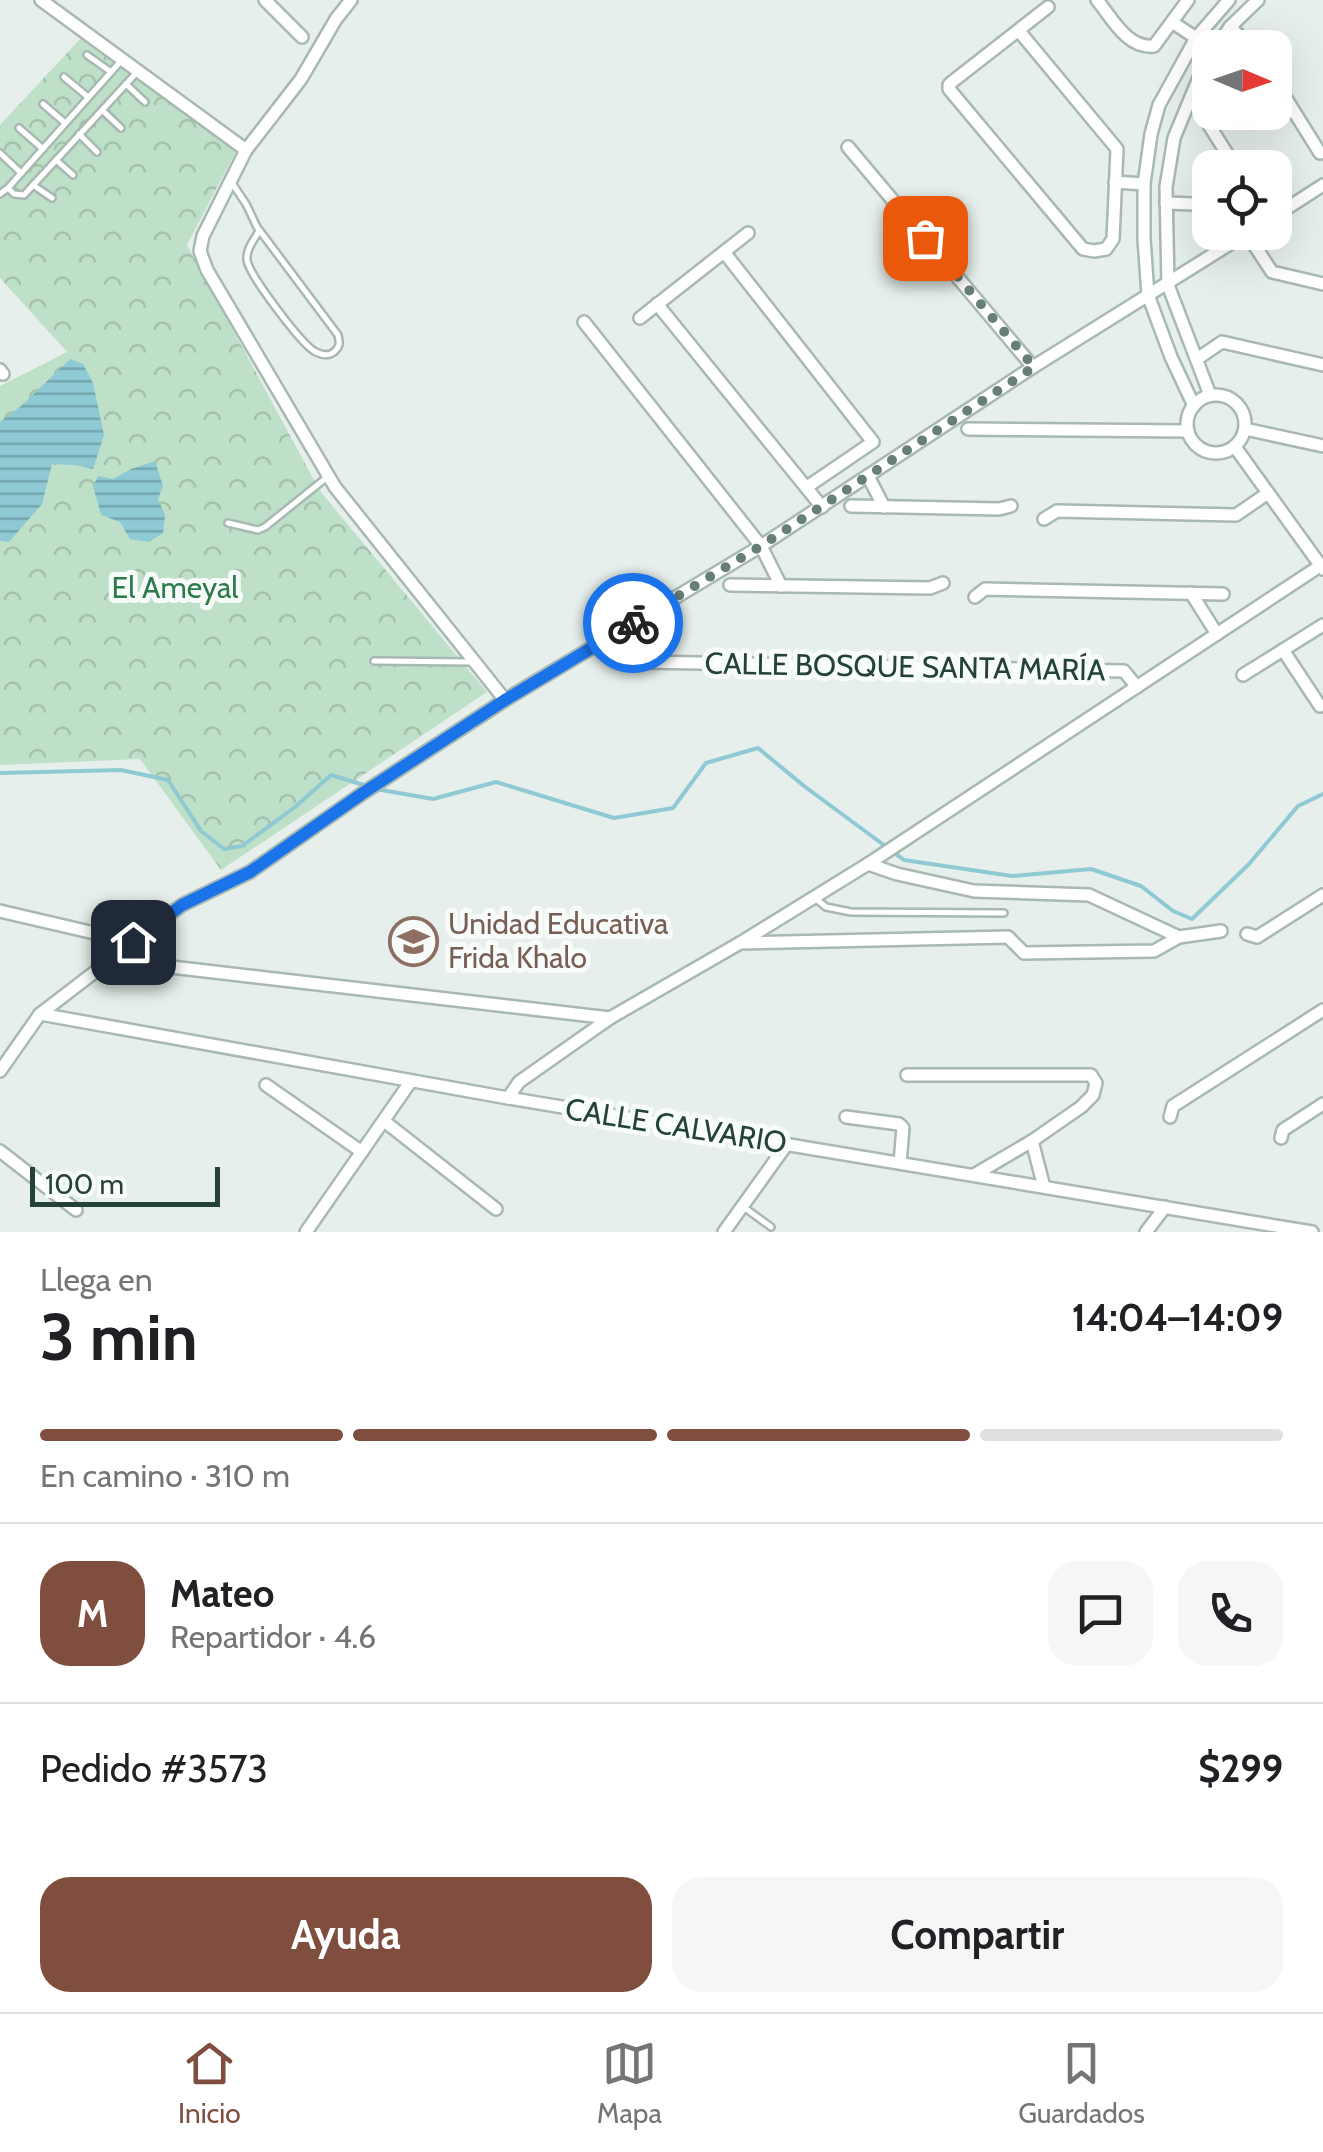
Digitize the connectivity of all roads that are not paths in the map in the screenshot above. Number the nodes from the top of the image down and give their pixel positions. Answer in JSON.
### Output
{"nodes":[{"id":1,"x":41,"y":0,"type":"edge"},
{"id":2,"x":265,"y":0,"type":"edge"},
{"id":3,"x":351,"y":0,"type":"edge"},
{"id":4,"x":1096,"y":0,"type":"edge"},
{"id":5,"x":1188,"y":0,"type":"edge"},
{"id":6,"x":1229,"y":0,"type":"edge"},
{"id":7,"x":1258,"y":0,"type":"edge"},
{"id":8,"x":1048,"y":7,"type":"dead end"},
{"id":9,"x":1172,"y":22,"type":"junction"},
{"id":10,"x":1230,"y":27,"type":"junction"},
{"id":11,"x":1203,"y":30,"type":"edge"},
{"id":12,"x":1228,"y":30,"type":"edge"},
{"id":13,"x":1233,"y":30,"type":"edge"},
{"id":14,"x":1019,"y":31,"type":"junction"},
{"id":15,"x":1192,"y":35,"type":"edge"},
{"id":16,"x":302,"y":37,"type":"dead end"},
{"id":17,"x":1192,"y":45,"type":"edge"},
{"id":18,"x":87,"y":55,"type":"dead end"},
{"id":19,"x":122,"y":60,"type":"junction"},
{"id":20,"x":111,"y":72,"type":"junction"},
{"id":21,"x":138,"y":72,"type":"junction"},
{"id":22,"x":64,"y":78,"type":"dead end"},
{"id":23,"x":126,"y":84,"type":"junction"},
{"id":24,"x":1192,"y":93,"type":"edge"},
{"id":25,"x":88,"y":97,"type":"junction"},
{"id":26,"x":145,"y":102,"type":"dead end"},
{"id":27,"x":43,"y":104,"type":"dead end"},
{"id":28,"x":1292,"y":108,"type":"edge"},
{"id":29,"x":102,"y":110,"type":"junction"},
{"id":30,"x":65,"y":124,"type":"junction"},
{"id":31,"x":19,"y":128,"type":"dead end"},
{"id":32,"x":121,"y":128,"type":"dead end"},
{"id":33,"x":80,"y":134,"type":"junction"},
{"id":34,"x":1151,"y":134,"type":"junction"},
{"id":35,"x":1174,"y":138,"type":"junction"},
{"id":36,"x":848,"y":147,"type":"dead end"},
{"id":37,"x":42,"y":149,"type":"junction"},
{"id":38,"x":246,"y":150,"type":"junction"},
{"id":39,"x":97,"y":152,"type":"dead end"},
{"id":40,"x":1320,"y":153,"type":"dead end"},
{"id":41,"x":0,"y":154,"type":"edge"},
{"id":42,"x":56,"y":160,"type":"junction"},
{"id":43,"x":21,"y":174,"type":"junction"},
{"id":44,"x":73,"y":176,"type":"dead end"},
{"id":45,"x":231,"y":181,"type":"junction"},
{"id":46,"x":1115,"y":182,"type":"junction"},
{"id":47,"x":1144,"y":184,"type":"junction"},
{"id":48,"x":33,"y":185,"type":"junction"},
{"id":49,"x":1323,"y":185,"type":"edge"},
{"id":50,"x":8,"y":188,"type":"junction"},
{"id":51,"x":0,"y":194,"type":"edge"},
{"id":52,"x":52,"y":198,"type":"dead end"},
{"id":53,"x":1166,"y":203,"type":"junction"},
{"id":54,"x":1192,"y":204,"type":"edge"},
{"id":55,"x":1292,"y":205,"type":"edge"},
{"id":56,"x":260,"y":231,"type":"junction"},
{"id":57,"x":748,"y":234,"type":"dead end"},
{"id":58,"x":1228,"y":250,"type":"edge"},
{"id":59,"x":1258,"y":250,"type":"edge"},
{"id":60,"x":724,"y":252,"type":"junction"},
{"id":61,"x":1323,"y":284,"type":"edge"},
{"id":62,"x":1168,"y":285,"type":"junction"},
{"id":63,"x":1148,"y":295,"type":"junction"},
{"id":64,"x":658,"y":304,"type":"junction"},
{"id":65,"x":640,"y":318,"type":"dead end"},
{"id":66,"x":584,"y":322,"type":"dead end"},
{"id":67,"x":1202,"y":356,"type":"junction"},
{"id":68,"x":1031,"y":364,"type":"junction"},
{"id":69,"x":1323,"y":365,"type":"edge"},
{"id":70,"x":1210,"y":396,"type":"junction"},
{"id":71,"x":1194,"y":406,"type":"junction"},
{"id":72,"x":968,"y":429,"type":"dead end"},
{"id":73,"x":1249,"y":430,"type":"junction"},
{"id":74,"x":1182,"y":432,"type":"junction"},
{"id":75,"x":1323,"y":446,"type":"edge"},
{"id":76,"x":1235,"y":447,"type":"junction"},
{"id":77,"x":328,"y":476,"type":"junction"},
{"id":78,"x":868,"y":476,"type":"junction"},
{"id":79,"x":1268,"y":493,"type":"junction"},
{"id":80,"x":815,"y":497,"type":"junction"},
{"id":81,"x":851,"y":506,"type":"dead end"},
{"id":82,"x":1011,"y":506,"type":"dead end"},
{"id":83,"x":884,"y":507,"type":"junction"},
{"id":84,"x":1044,"y":519,"type":"dead end"},
{"id":85,"x":228,"y":522,"type":"dead end"},
{"id":86,"x":761,"y":546,"type":"junction"},
{"id":87,"x":1322,"y":567,"type":"edge"},
{"id":88,"x":943,"y":583,"type":"dead end"},
{"id":89,"x":730,"y":585,"type":"dead end"},
{"id":90,"x":781,"y":586,"type":"junction"},
{"id":91,"x":1191,"y":593,"type":"junction"},
{"id":92,"x":1223,"y":594,"type":"dead end"},
{"id":93,"x":975,"y":597,"type":"dead end"},
{"id":94,"x":1323,"y":625,"type":"edge"},
{"id":95,"x":624,"y":629,"type":"junction"},
{"id":96,"x":1216,"y":634,"type":"junction"},
{"id":97,"x":1283,"y":650,"type":"junction"},
{"id":98,"x":374,"y":661,"type":"dead end"},
{"id":99,"x":475,"y":662,"type":"junction"},
{"id":100,"x":1243,"y":676,"type":"dead end"},
{"id":101,"x":1137,"y":687,"type":"junction"},
{"id":102,"x":505,"y":700,"type":"junction"},
{"id":103,"x":1320,"y":706,"type":"dead end"},
{"id":104,"x":868,"y":864,"type":"junction"},
{"id":105,"x":1323,"y":895,"type":"edge"},
{"id":106,"x":813,"y":898,"type":"junction"},
{"id":107,"x":0,"y":911,"type":"edge"},
{"id":108,"x":1004,"y":913,"type":"dead end"},
{"id":109,"x":1221,"y":930,"type":"dead end"},
{"id":110,"x":1247,"y":934,"type":"dead end"},
{"id":111,"x":1179,"y":937,"type":"junction"},
{"id":112,"x":133,"y":942,"type":"junction"},
{"id":113,"x":740,"y":943,"type":"junction"},
{"id":114,"x":111,"y":960,"type":"junction"},
{"id":115,"x":1323,"y":1010,"type":"edge"},
{"id":116,"x":40,"y":1014,"type":"junction"},
{"id":117,"x":610,"y":1018,"type":"junction"},
{"id":118,"x":0,"y":1071,"type":"edge"},
{"id":119,"x":907,"y":1076,"type":"dead end"},
{"id":120,"x":412,"y":1081,"type":"junction"},
{"id":121,"x":266,"y":1085,"type":"dead end"},
{"id":122,"x":508,"y":1098,"type":"junction"},
{"id":123,"x":1323,"y":1104,"type":"edge"},
{"id":124,"x":846,"y":1117,"type":"dead end"},
{"id":125,"x":1170,"y":1117,"type":"dead end"},
{"id":126,"x":384,"y":1121,"type":"junction"},
{"id":127,"x":1281,"y":1138,"type":"dead end"},
{"id":128,"x":1032,"y":1141,"type":"junction"},
{"id":129,"x":787,"y":1144,"type":"junction"},
{"id":130,"x":0,"y":1151,"type":"edge"},
{"id":131,"x":362,"y":1152,"type":"junction"},
{"id":132,"x":900,"y":1163,"type":"junction"},
{"id":133,"x":974,"y":1175,"type":"junction"},
{"id":134,"x":1044,"y":1187,"type":"junction"},
{"id":135,"x":743,"y":1206,"type":"junction"},
{"id":136,"x":1165,"y":1207,"type":"junction"},
{"id":137,"x":496,"y":1209,"type":"dead end"},
{"id":138,"x":76,"y":1210,"type":"dead end"},
{"id":139,"x":771,"y":1227,"type":"dead end"},
{"id":140,"x":306,"y":1232,"type":"edge"},
{"id":141,"x":724,"y":1232,"type":"edge"},
{"id":142,"x":1146,"y":1232,"type":"edge"},
{"id":143,"x":1312,"y":1232,"type":"edge"}],
"edges":[{"from":1,"to":19,"type":"street"},
{"from":2,"to":16,"type":"street"},
{"from":3,"to":38,"type":"street"},
{"from":4,"to":9,"type":"street"},
{"from":5,"to":9,"type":"street"},
{"from":6,"to":11,"type":"street"},
{"from":7,"to":10,"type":"street"},
{"from":8,"to":14,"type":"street"},
{"from":9,"to":15,"type":"street"},
{"from":10,"to":12,"type":"street"},
{"from":10,"to":13,"type":"street"},
{"from":14,"to":46,"type":"street"},
{"from":14,"to":46,"type":"street"},
{"from":17,"to":34,"type":"street"},
{"from":18,"to":20,"type":"lane"},
{"from":19,"to":20,"type":"lane"},
{"from":19,"to":21,"type":"street"},
{"from":20,"to":25,"type":"lane"},
{"from":21,"to":23,"type":"lane"},
{"from":21,"to":38,"type":"street"},
{"from":22,"to":25,"type":"lane"},
{"from":23,"to":26,"type":"lane"},
{"from":23,"to":29,"type":"lane"},
{"from":24,"to":35,"type":"street"},
{"from":25,"to":30,"type":"lane"},
{"from":27,"to":30,"type":"lane"},
{"from":28,"to":40,"type":"street"},
{"from":29,"to":32,"type":"lane"},
{"from":29,"to":33,"type":"lane"},
{"from":30,"to":37,"type":"lane"},
{"from":31,"to":37,"type":"lane"},
{"from":33,"to":39,"type":"lane"},
{"from":33,"to":42,"type":"lane"},
{"from":34,"to":35,"type":"street"},
{"from":34,"to":47,"type":"street"},
{"from":35,"to":53,"type":"street"},
{"from":36,"to":68,"type":"street"},
{"from":37,"to":43,"type":"lane"},
{"from":38,"to":45,"type":"street"},
{"from":41,"to":43,"type":"lane"},
{"from":42,"to":44,"type":"lane"},
{"from":42,"to":48,"type":"lane"},
{"from":43,"to":50,"type":"lane"},
{"from":45,"to":56,"type":"lane"},
{"from":45,"to":77,"type":"street"},
{"from":46,"to":47,"type":"street"},
{"from":47,"to":63,"type":"street"},
{"from":48,"to":50,"type":"lane"},
{"from":48,"to":52,"type":"lane"},
{"from":49,"to":55,"type":"street"},
{"from":50,"to":51,"type":"lane"},
{"from":53,"to":54,"type":"street"},
{"from":53,"to":62,"type":"street"},
{"from":56,"to":56,"type":"lane"},
{"from":57,"to":60,"type":"street"},
{"from":58,"to":62,"type":"street"},
{"from":59,"to":61,"type":"street"},
{"from":60,"to":64,"type":"street"},
{"from":60,"to":80,"type":"street"},
{"from":62,"to":63,"type":"street"},
{"from":62,"to":67,"type":"street"},
{"from":63,"to":68,"type":"street"},
{"from":63,"to":71,"type":"street"},
{"from":64,"to":65,"type":"street"},
{"from":64,"to":80,"type":"street"},
{"from":66,"to":86,"type":"street"},
{"from":67,"to":69,"type":"street"},
{"from":67,"to":70,"type":"street"},
{"from":68,"to":78,"type":"street"},
{"from":70,"to":71,"type":"street"},
{"from":70,"to":73,"type":"street"},
{"from":71,"to":74,"type":"street"},
{"from":72,"to":74,"type":"street"},
{"from":73,"to":75,"type":"street"},
{"from":73,"to":76,"type":"street"},
{"from":74,"to":76,"type":"street"},
{"from":76,"to":79,"type":"street"},
{"from":77,"to":85,"type":"lane"},
{"from":77,"to":99,"type":"street"},
{"from":78,"to":80,"type":"street"},
{"from":78,"to":83,"type":"street"},
{"from":79,"to":84,"type":"street"},
{"from":79,"to":87,"type":"street"},
{"from":80,"to":86,"type":"street"},
{"from":81,"to":83,"type":"street"},
{"from":82,"to":83,"type":"street"},
{"from":86,"to":90,"type":"street"},
{"from":86,"to":95,"type":"street"},
{"from":87,"to":96,"type":"street"},
{"from":88,"to":90,"type":"street"},
{"from":89,"to":90,"type":"street"},
{"from":91,"to":92,"type":"street"},
{"from":91,"to":93,"type":"street"},
{"from":91,"to":96,"type":"street"},
{"from":94,"to":97,"type":"street"},
{"from":95,"to":101,"type":"street","name":"CALLE BOSQUE SANTA MARÍA"},
{"from":95,"to":102,"type":"street"},
{"from":96,"to":101,"type":"street"},
{"from":97,"to":100,"type":"street"},
{"from":97,"to":103,"type":"street"},
{"from":98,"to":99,"type":"lane"},
{"from":99,"to":102,"type":"street"},
{"from":101,"to":104,"type":"street"},
{"from":102,"to":112,"type":"street"},
{"from":104,"to":106,"type":"street"},
{"from":104,"to":111,"type":"street"},
{"from":105,"to":110,"type":"street"},
{"from":106,"to":108,"type":"lane"},
{"from":106,"to":113,"type":"street"},
{"from":107,"to":112,"type":"street"},
{"from":109,"to":111,"type":"street"},
{"from":111,"to":113,"type":"street"},
{"from":112,"to":114,"type":"street"},
{"from":113,"to":117,"type":"street"},
{"from":114,"to":116,"type":"street"},
{"from":114,"to":117,"type":"street"},
{"from":115,"to":125,"type":"street"},
{"from":116,"to":118,"type":"street"},
{"from":116,"to":120,"type":"street","name":"CALLE CALVARIO"},
{"from":117,"to":122,"type":"street"},
{"from":119,"to":128,"type":"street"},
{"from":120,"to":122,"type":"street","name":"CALLE CALVARIO"},
{"from":120,"to":126,"type":"street"},
{"from":121,"to":131,"type":"street"},
{"from":122,"to":129,"type":"street","name":"CALLE CALVARIO"},
{"from":123,"to":127,"type":"street"},
{"from":124,"to":132,"type":"street"},
{"from":126,"to":131,"type":"street"},
{"from":126,"to":137,"type":"street"},
{"from":128,"to":133,"type":"street"},
{"from":128,"to":134,"type":"street"},
{"from":129,"to":132,"type":"street","name":"CALLE CALVARIO"},
{"from":129,"to":135,"type":"street"},
{"from":130,"to":138,"type":"street"},
{"from":131,"to":140,"type":"street"},
{"from":132,"to":133,"type":"street","name":"CALLE CALVARIO"},
{"from":133,"to":134,"type":"street","name":"CALLE CALVARIO"},
{"from":134,"to":136,"type":"street","name":"CALLE CALVARIO"},
{"from":135,"to":139,"type":"lane"},
{"from":135,"to":141,"type":"street"},
{"from":136,"to":142,"type":"street"},
{"from":136,"to":143,"type":"street","name":"CALLE CALVARIO"}]}
